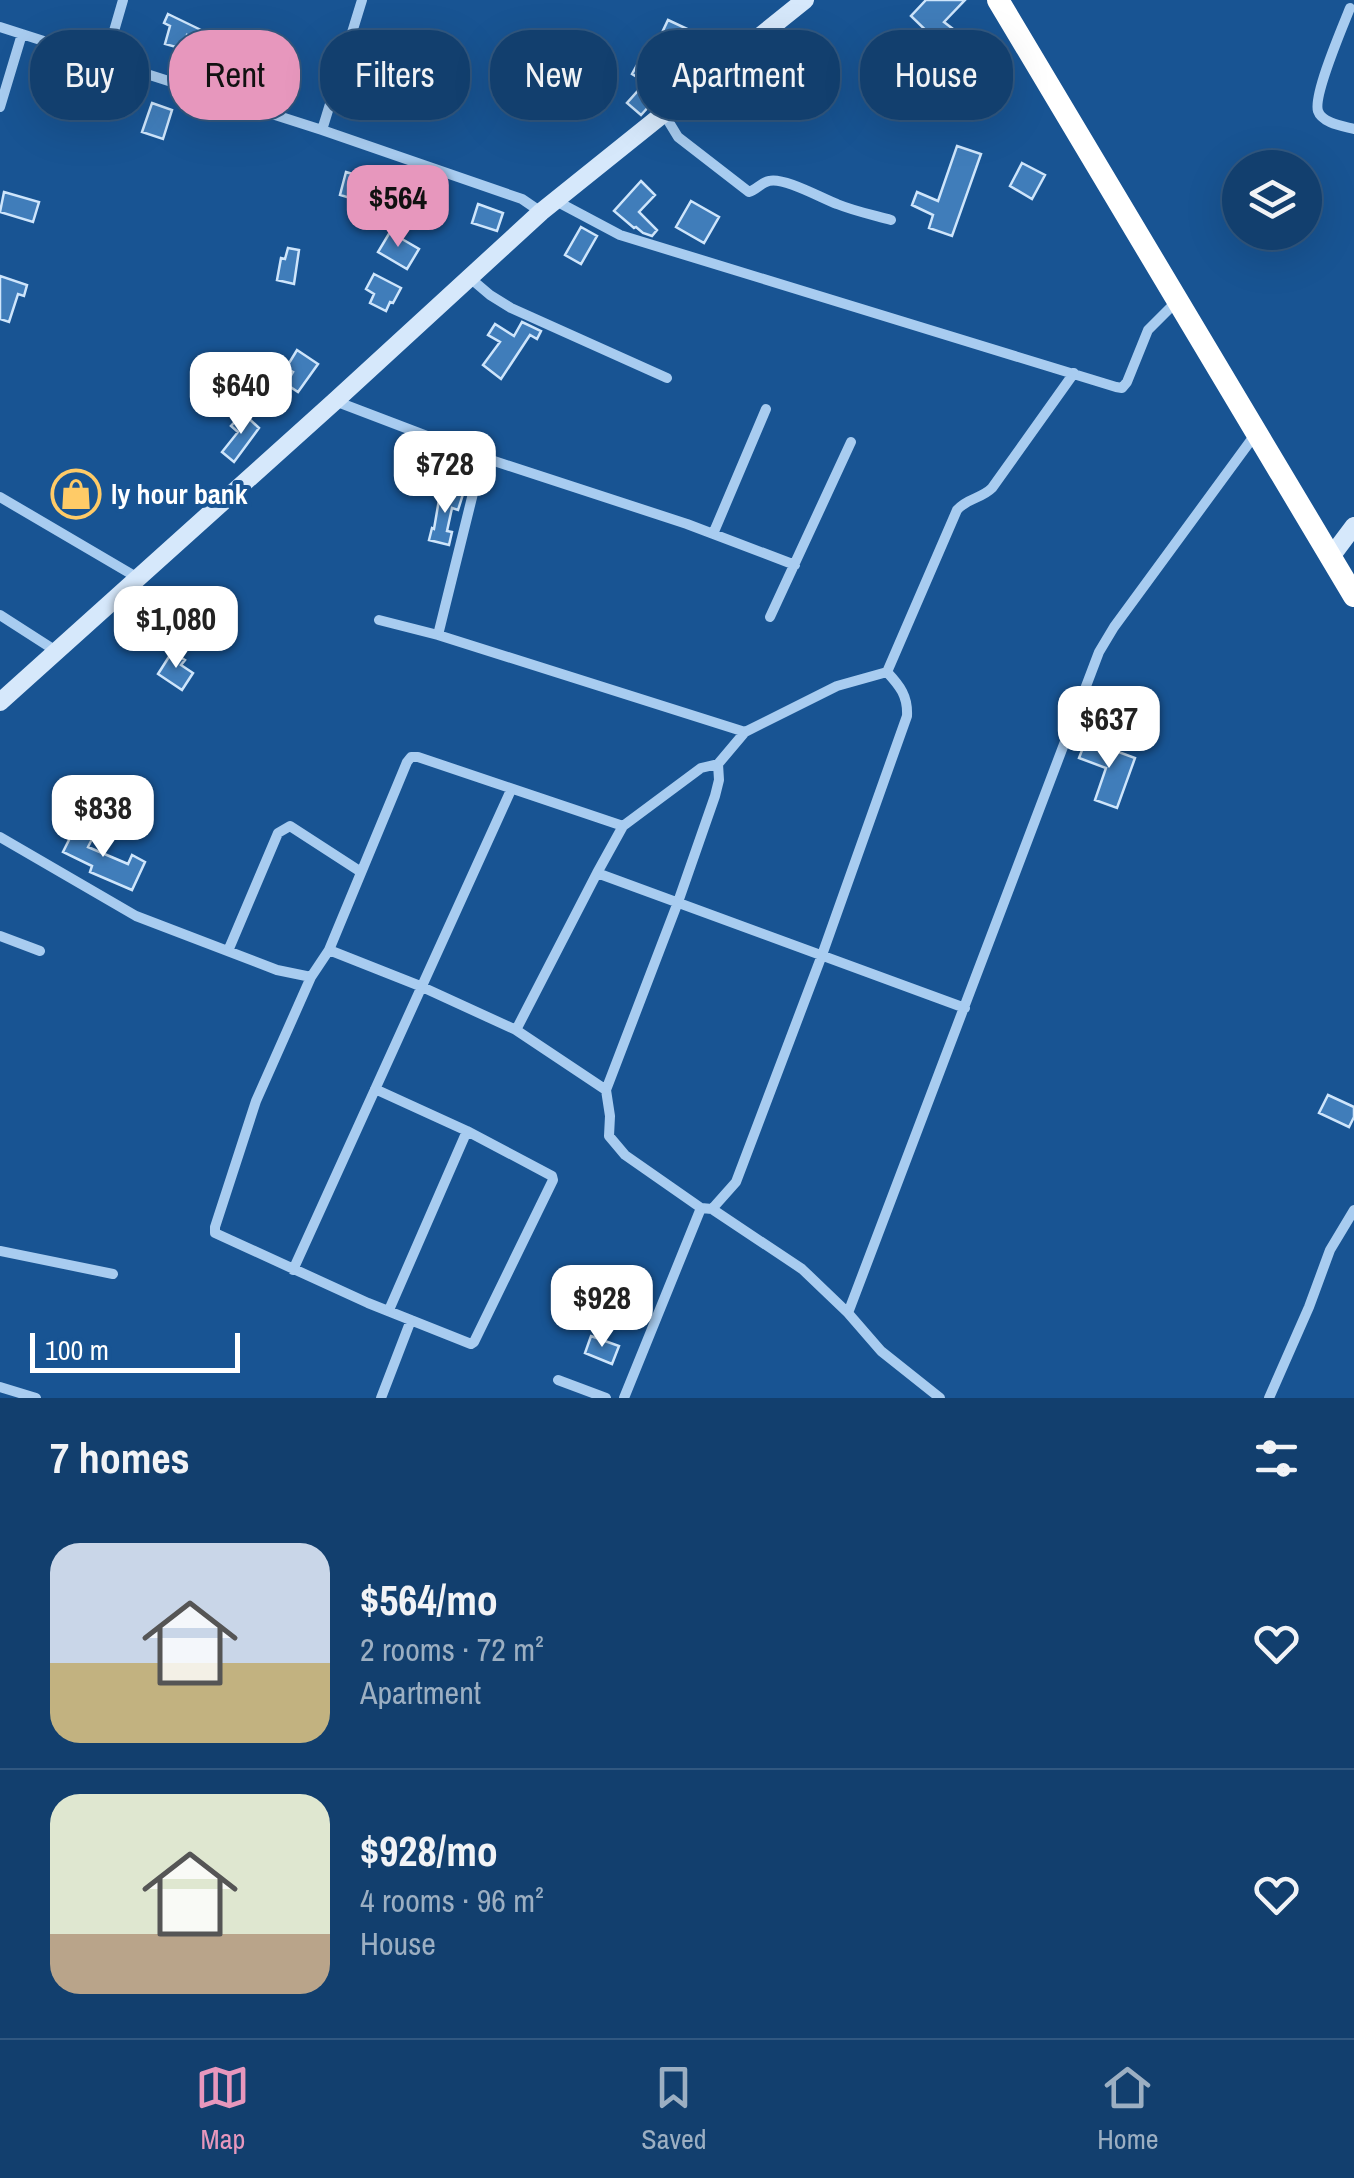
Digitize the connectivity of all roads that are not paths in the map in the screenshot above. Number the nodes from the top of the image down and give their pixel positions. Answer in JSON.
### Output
{"nodes":[{"id":1,"x":124,"y":0,"type":"edge"},
{"id":2,"x":362,"y":0,"type":"edge"},
{"id":3,"x":998,"y":0,"type":"edge"},
{"id":4,"x":802,"y":1,"type":"edge"},
{"id":5,"x":1349,"y":6,"type":"edge"},
{"id":6,"x":0,"y":27,"type":"edge"},
{"id":7,"x":114,"y":30,"type":"edge"},
{"id":8,"x":767,"y":30,"type":"edge"},
{"id":9,"x":22,"y":34,"type":"junction"},
{"id":10,"x":30,"y":37,"type":"edge"},
{"id":11,"x":149,"y":76,"type":"edge"},
{"id":12,"x":0,"y":107,"type":"edge"},
{"id":13,"x":656,"y":120,"type":"edge"},
{"id":14,"x":668,"y":120,"type":"edge"},
{"id":15,"x":1354,"y":129,"type":"edge"},
{"id":16,"x":322,"y":130,"type":"junction"},
{"id":17,"x":549,"y":206,"type":"junction"},
{"id":18,"x":891,"y":220,"type":"dead end"},
{"id":19,"x":474,"y":282,"type":"junction"},
{"id":20,"x":1176,"y":301,"type":"junction"},
{"id":21,"x":1074,"y":374,"type":"junction"},
{"id":22,"x":667,"y":378,"type":"dead end"},
{"id":23,"x":336,"y":401,"type":"junction"},
{"id":24,"x":766,"y":409,"type":"dead end"},
{"id":25,"x":1257,"y":432,"type":"junction"},
{"id":26,"x":851,"y":442,"type":"dead end"},
{"id":27,"x":482,"y":457,"type":"junction"},
{"id":28,"x":0,"y":497,"type":"edge"},
{"id":29,"x":1354,"y":526,"type":"edge"},
{"id":30,"x":714,"y":534,"type":"junction"},
{"id":31,"x":1330,"y":558,"type":"junction"},
{"id":32,"x":795,"y":566,"type":"junction"},
{"id":33,"x":139,"y":579,"type":"junction"},
{"id":34,"x":1354,"y":596,"type":"edge"},
{"id":35,"x":0,"y":615,"type":"edge"},
{"id":36,"x":770,"y":617,"type":"dead end"},
{"id":37,"x":379,"y":620,"type":"dead end"},
{"id":38,"x":438,"y":635,"type":"junction"},
{"id":39,"x":56,"y":651,"type":"junction"},
{"id":40,"x":887,"y":672,"type":"junction"},
{"id":41,"x":0,"y":702,"type":"edge"},
{"id":42,"x":744,"y":732,"type":"junction"},
{"id":43,"x":718,"y":764,"type":"junction"},
{"id":44,"x":511,"y":790,"type":"junction"},
{"id":45,"x":624,"y":826,"type":"junction"},
{"id":46,"x":0,"y":838,"type":"edge"},
{"id":47,"x":361,"y":872,"type":"junction"},
{"id":48,"x":596,"y":873,"type":"junction"},
{"id":49,"x":678,"y":902,"type":"junction"},
{"id":50,"x":0,"y":936,"type":"edge"},
{"id":51,"x":329,"y":950,"type":"junction"},
{"id":52,"x":228,"y":951,"type":"junction"},
{"id":53,"x":40,"y":952,"type":"dead end"},
{"id":54,"x":822,"y":955,"type":"junction"},
{"id":55,"x":311,"y":977,"type":"junction"},
{"id":56,"x":420,"y":986,"type":"junction"},
{"id":57,"x":965,"y":1008,"type":"junction"},
{"id":58,"x":516,"y":1030,"type":"junction"},
{"id":59,"x":375,"y":1089,"type":"junction"},
{"id":60,"x":606,"y":1090,"type":"junction"},
{"id":61,"x":467,"y":1131,"type":"junction"},
{"id":62,"x":707,"y":1208,"type":"junction"},
{"id":63,"x":1354,"y":1210,"type":"edge"},
{"id":64,"x":0,"y":1251,"type":"edge"},
{"id":65,"x":294,"y":1270,"type":"junction"},
{"id":66,"x":112,"y":1274,"type":"dead end"},
{"id":67,"x":389,"y":1310,"type":"junction"},
{"id":68,"x":848,"y":1313,"type":"junction"},
{"id":69,"x":411,"y":1320,"type":"junction"},
{"id":70,"x":558,"y":1380,"type":"dead end"},
{"id":71,"x":0,"y":1387,"type":"edge"},
{"id":72,"x":36,"y":1398,"type":"edge"},
{"id":73,"x":381,"y":1398,"type":"edge"},
{"id":74,"x":606,"y":1398,"type":"edge"},
{"id":75,"x":624,"y":1398,"type":"edge"},
{"id":76,"x":940,"y":1398,"type":"edge"},
{"id":77,"x":1269,"y":1398,"type":"edge"}],
"edges":[{"from":1,"to":7,"type":"street"},
{"from":2,"to":16,"type":"street"},
{"from":3,"to":20,"type":"highway"},
{"from":4,"to":8,"type":"street"},
{"from":5,"to":15,"type":"street"},
{"from":6,"to":9,"type":"street"},
{"from":9,"to":10,"type":"street"},
{"from":9,"to":12,"type":"street"},
{"from":11,"to":16,"type":"street"},
{"from":13,"to":17,"type":"street"},
{"from":14,"to":18,"type":"street"},
{"from":16,"to":17,"type":"street"},
{"from":17,"to":19,"type":"street"},
{"from":17,"to":21,"type":"street"},
{"from":19,"to":22,"type":"street"},
{"from":19,"to":23,"type":"street"},
{"from":20,"to":21,"type":"street"},
{"from":20,"to":25,"type":"highway"},
{"from":21,"to":40,"type":"street"},
{"from":23,"to":27,"type":"street"},
{"from":23,"to":33,"type":"street"},
{"from":24,"to":30,"type":"street"},
{"from":25,"to":31,"type":"highway"},
{"from":25,"to":57,"type":"street"},
{"from":26,"to":32,"type":"street"},
{"from":27,"to":30,"type":"street"},
{"from":27,"to":38,"type":"street"},
{"from":28,"to":33,"type":"street"},
{"from":29,"to":31,"type":"street"},
{"from":30,"to":32,"type":"street"},
{"from":31,"to":34,"type":"highway"},
{"from":32,"to":36,"type":"street"},
{"from":33,"to":39,"type":"street"},
{"from":35,"to":39,"type":"street"},
{"from":37,"to":38,"type":"street"},
{"from":38,"to":42,"type":"street"},
{"from":39,"to":41,"type":"street"},
{"from":40,"to":42,"type":"street"},
{"from":40,"to":54,"type":"street"},
{"from":42,"to":43,"type":"street"},
{"from":43,"to":45,"type":"street"},
{"from":43,"to":49,"type":"street"},
{"from":44,"to":45,"type":"street"},
{"from":44,"to":47,"type":"street"},
{"from":44,"to":56,"type":"street"},
{"from":45,"to":48,"type":"street"},
{"from":46,"to":52,"type":"street"},
{"from":47,"to":51,"type":"street"},
{"from":47,"to":52,"type":"street"},
{"from":48,"to":49,"type":"street"},
{"from":48,"to":58,"type":"street"},
{"from":49,"to":54,"type":"street"},
{"from":49,"to":60,"type":"street"},
{"from":50,"to":53,"type":"street"},
{"from":51,"to":55,"type":"street"},
{"from":51,"to":56,"type":"street"},
{"from":52,"to":55,"type":"street"},
{"from":54,"to":57,"type":"street"},
{"from":54,"to":62,"type":"street"},
{"from":55,"to":65,"type":"street"},
{"from":56,"to":58,"type":"street"},
{"from":56,"to":59,"type":"street"},
{"from":57,"to":68,"type":"street"},
{"from":58,"to":60,"type":"street"},
{"from":59,"to":61,"type":"street"},
{"from":59,"to":65,"type":"street"},
{"from":60,"to":62,"type":"street"},
{"from":61,"to":67,"type":"street"},
{"from":61,"to":69,"type":"street"},
{"from":62,"to":68,"type":"street"},
{"from":62,"to":75,"type":"street"},
{"from":63,"to":77,"type":"street"},
{"from":64,"to":66,"type":"street"},
{"from":65,"to":67,"type":"street"},
{"from":67,"to":69,"type":"street"},
{"from":68,"to":76,"type":"street"},
{"from":69,"to":73,"type":"street"},
{"from":70,"to":74,"type":"street"},
{"from":71,"to":72,"type":"street"}]}
